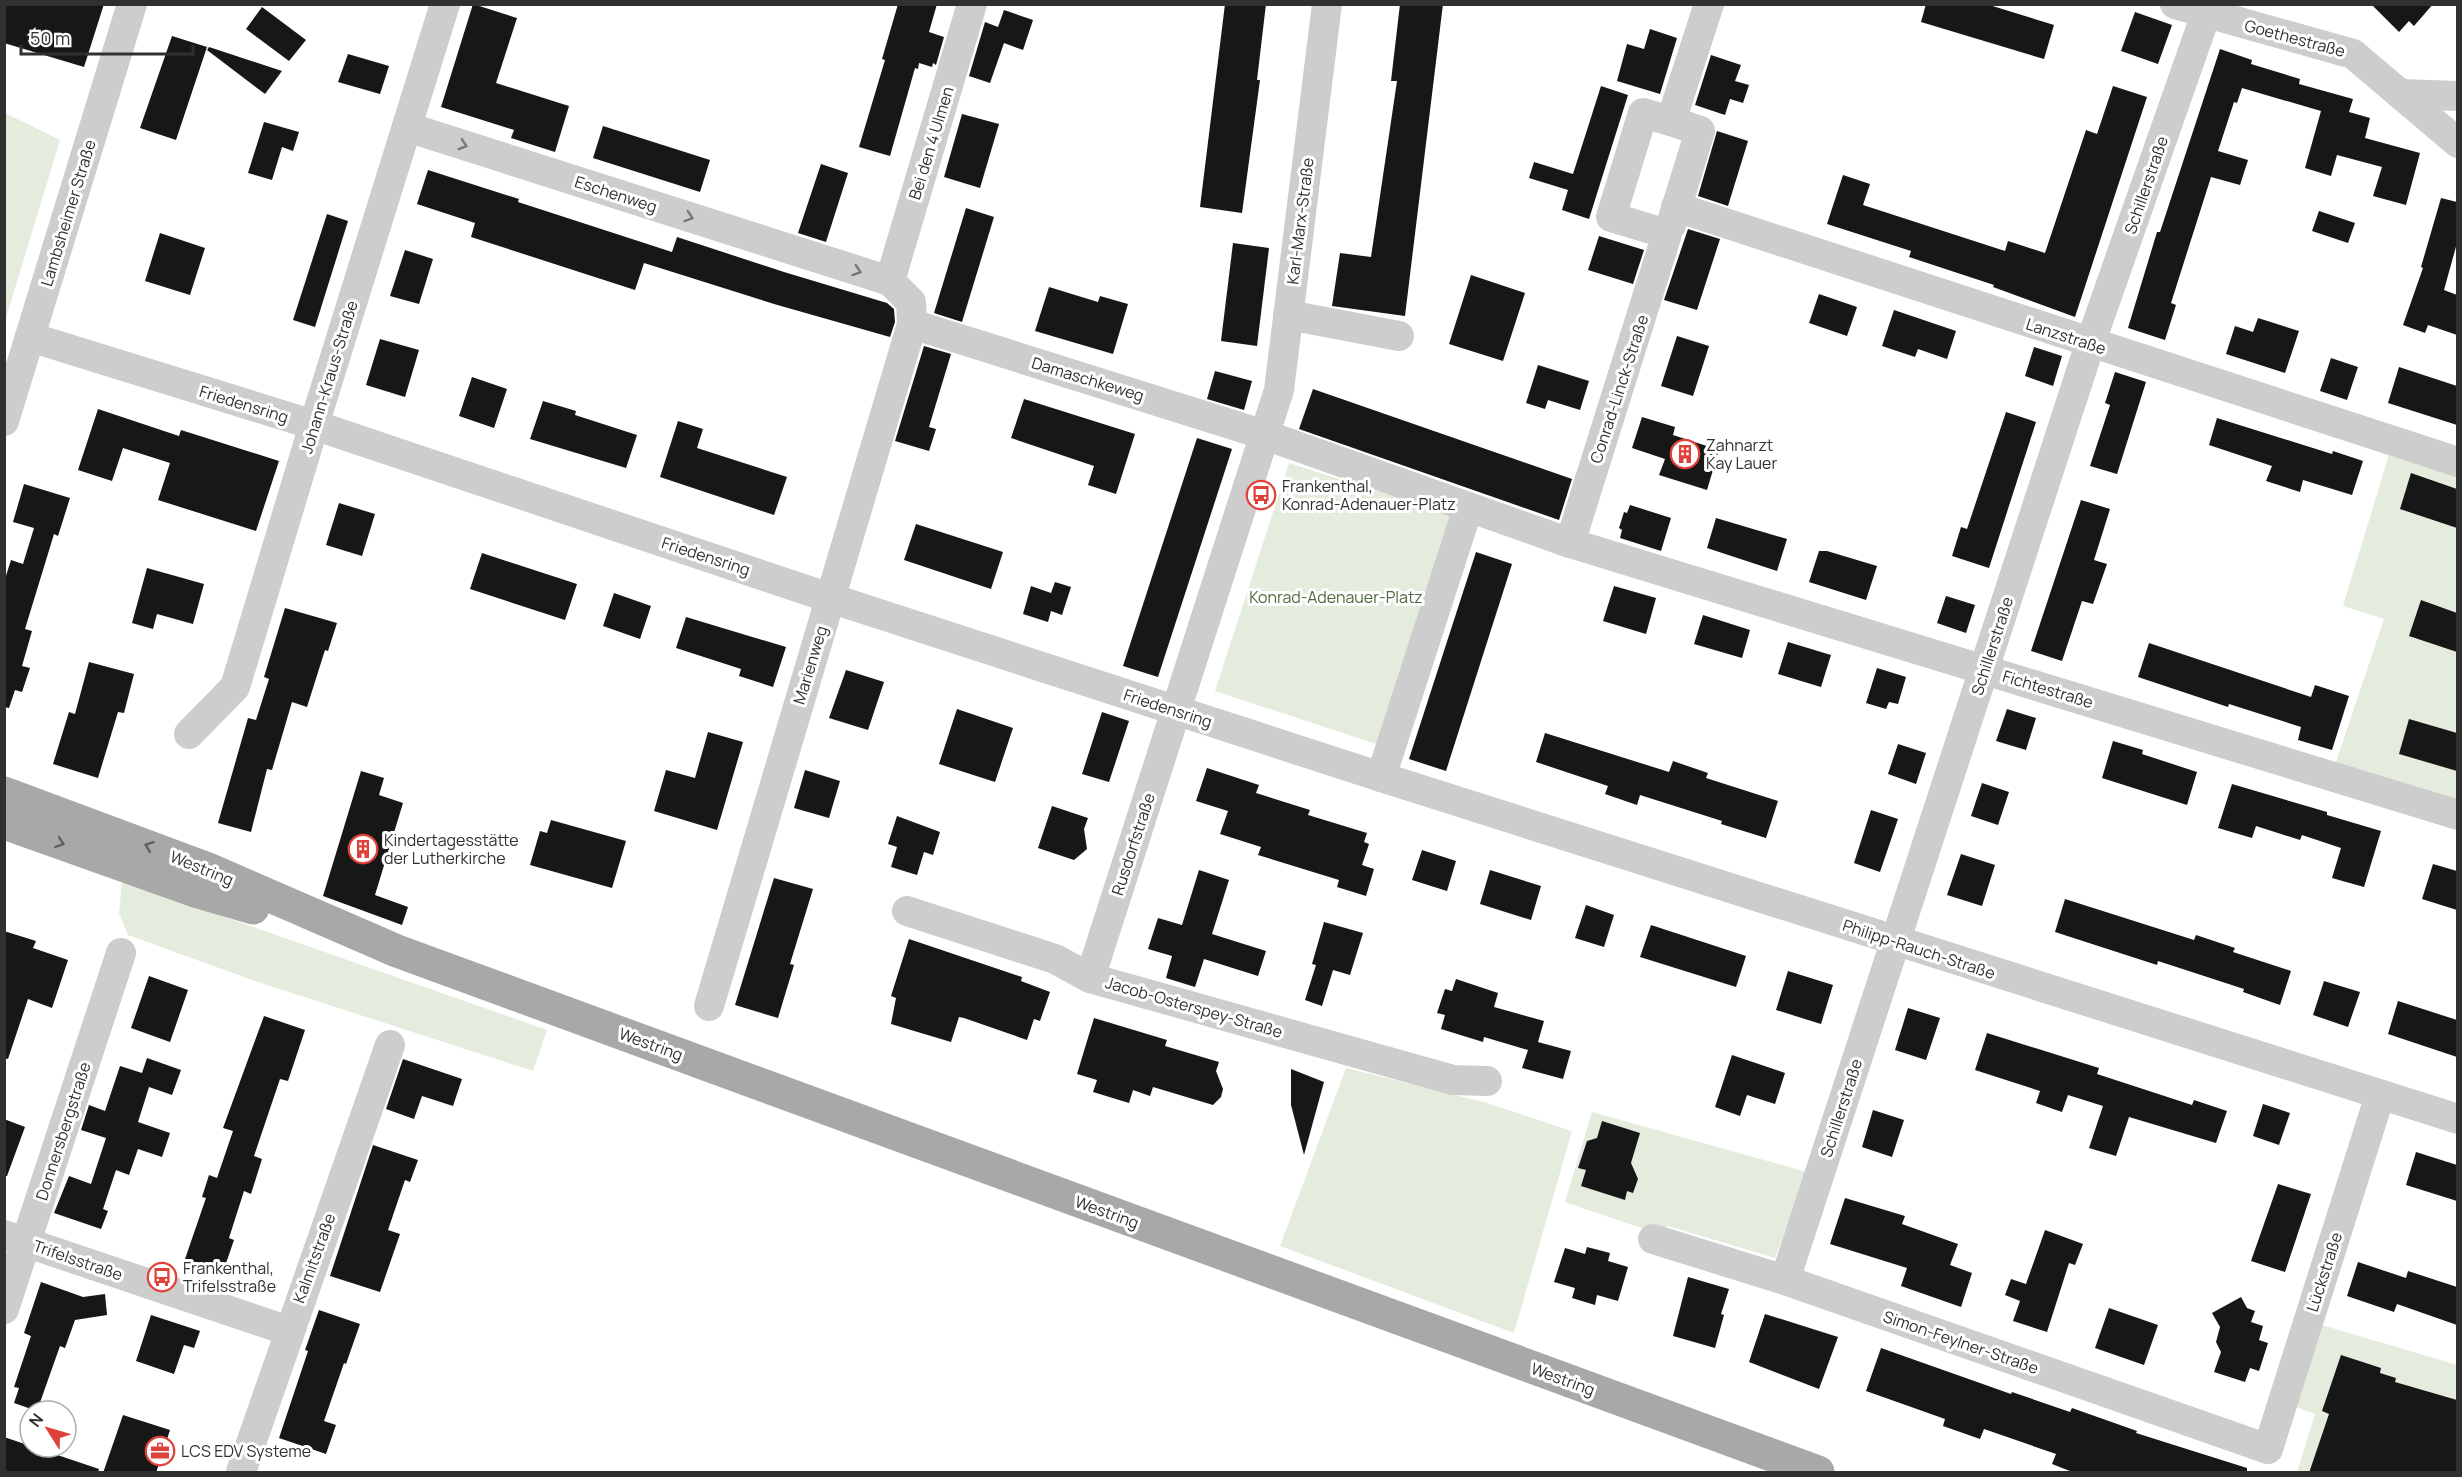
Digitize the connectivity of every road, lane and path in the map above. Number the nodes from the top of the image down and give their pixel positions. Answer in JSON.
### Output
{"nodes":[{"id":1,"x":132,"y":4,"type":"edge"},
{"id":2,"x":446,"y":4,"type":"edge"},
{"id":3,"x":972,"y":4,"type":"edge"},
{"id":4,"x":1327,"y":4,"type":"edge"},
{"id":5,"x":1709,"y":4,"type":"edge"},
{"id":6,"x":2175,"y":4,"type":"edge"},
{"id":7,"x":2206,"y":14,"type":"junction"},
{"id":8,"x":2401,"y":94,"type":"junction"},
{"id":9,"x":2457,"y":96,"type":"edge"},
{"id":10,"x":1671,"y":121,"type":"junction"},
{"id":11,"x":407,"y":127,"type":"junction"},
{"id":12,"x":2457,"y":143,"type":"edge"},
{"id":13,"x":1672,"y":221,"type":"junction"},
{"id":14,"x":890,"y":281,"type":"junction"},
{"id":15,"x":1288,"y":315,"type":"junction"},
{"id":16,"x":912,"y":324,"type":"junction"},
{"id":17,"x":1399,"y":336,"type":"dead end"},
{"id":18,"x":30,"y":338,"type":"junction"},
{"id":19,"x":2090,"y":344,"type":"junction"},
{"id":20,"x":4,"y":421,"type":"edge"},
{"id":21,"x":314,"y":425,"type":"junction"},
{"id":22,"x":1265,"y":435,"type":"junction"},
{"id":23,"x":2457,"y":462,"type":"edge"},
{"id":24,"x":1468,"y":508,"type":"junction"},
{"id":25,"x":1570,"y":543,"type":"junction"},
{"id":26,"x":830,"y":598,"type":"junction"},
{"id":27,"x":1984,"y":669,"type":"junction"},
{"id":28,"x":1176,"y":710,"type":"junction"},
{"id":29,"x":189,"y":735,"type":"dead end"},
{"id":30,"x":1381,"y":777,"type":"junction"},
{"id":31,"x":4,"y":793,"type":"edge"},
{"id":32,"x":2457,"y":814,"type":"edge"},
{"id":33,"x":4,"y":823,"type":"edge"},
{"id":34,"x":907,"y":911,"type":"dead end"},
{"id":35,"x":1896,"y":941,"type":"junction"},
{"id":36,"x":396,"y":951,"type":"junction"},
{"id":37,"x":121,"y":953,"type":"dead end"},
{"id":38,"x":1090,"y":978,"type":"junction"},
{"id":39,"x":709,"y":1006,"type":"dead end"},
{"id":40,"x":390,"y":1045,"type":"dead end"},
{"id":41,"x":1487,"y":1081,"type":"dead end"},
{"id":42,"x":2380,"y":1095,"type":"junction"},
{"id":43,"x":2457,"y":1119,"type":"edge"},
{"id":44,"x":16,"y":1239,"type":"edge"},
{"id":45,"x":1653,"y":1239,"type":"dead end"},
{"id":46,"x":1785,"y":1280,"type":"junction"},
{"id":47,"x":4,"y":1309,"type":"edge"},
{"id":48,"x":289,"y":1331,"type":"junction"},
{"id":49,"x":2268,"y":1449,"type":"joint"},
{"id":50,"x":241,"y":1473,"type":"edge"},
{"id":51,"x":1818,"y":1473,"type":"edge"}],
"edges":[{"from":1,"to":18,"type":"street","name":"Lambsheimer Straße"},
{"from":2,"to":11,"type":"street","name":"Johann-Kraus-Straße"},
{"from":3,"to":14,"type":"street","name":"Bei den 4 Ulmen"},
{"from":4,"to":15,"type":"street","name":"Karl-Marx-Straße"},
{"from":5,"to":10,"type":"street"},
{"from":6,"to":7,"type":"street","name":"Goethestraße"},
{"from":7,"to":8,"type":"street","name":"Goethestraße"},
{"from":7,"to":19,"type":"street","name":"Schillerstraße"},
{"from":8,"to":9,"type":"street"},
{"from":8,"to":12,"type":"street","name":"Goethestraße"},
{"from":10,"to":13,"type":"street","name":"Conrad-Linck-Straße"},
{"from":10,"to":13,"type":"street","name":"Conrad-Linck-Straße"},
{"from":11,"to":14,"type":"street","name":"Eschenweg","one_way":true},
{"from":11,"to":21,"type":"street","name":"Johann-Kraus-Straße"},
{"from":13,"to":19,"type":"street","name":"Lanzstraße"},
{"from":13,"to":25,"type":"street","name":"Conrad-Linck-Straße"},
{"from":14,"to":16,"type":"street"},
{"from":15,"to":17,"type":"street"},
{"from":15,"to":22,"type":"street","name":"Karl-Marx-Straße"},
{"from":16,"to":22,"type":"street","name":"Damaschkeweg"},
{"from":16,"to":26,"type":"street","name":"Marienweg"},
{"from":18,"to":20,"type":"street","name":"Lambsheimer Straße"},
{"from":18,"to":21,"type":"street","name":"Friedensring"},
{"from":19,"to":23,"type":"street","name":"Lanzstraße"},
{"from":19,"to":27,"type":"street","name":"Schillerstraße"},
{"from":21,"to":26,"type":"street","name":"Friedensring"},
{"from":21,"to":29,"type":"street","name":"Johann-Kraus-Straße"},
{"from":22,"to":24,"type":"street"},
{"from":22,"to":28,"type":"street"},
{"from":24,"to":25,"type":"street"},
{"from":24,"to":30,"type":"street"},
{"from":25,"to":27,"type":"street","name":"Fichtestraße"},
{"from":26,"to":28,"type":"street","name":"Friedensring"},
{"from":26,"to":39,"type":"street","name":"Marienweg"},
{"from":27,"to":32,"type":"street","name":"Fichtestraße"},
{"from":27,"to":35,"type":"street","name":"Schillerstraße"},
{"from":28,"to":30,"type":"street","name":"Friedensring"},
{"from":28,"to":38,"type":"street","name":"Rusdorfstraße"},
{"from":30,"to":35,"type":"street","name":"Philipp-Rauch-Straße"},
{"from":36,"to":31,"type":"main road","name":"Westring","one_way":true},
{"from":33,"to":36,"type":"main road","name":"Westring","one_way":true},
{"from":34,"to":38,"type":"street","name":"Jacob-Osterspey-Straße"},
{"from":35,"to":42,"type":"street","name":"Philipp-Rauch-Straße"},
{"from":35,"to":46,"type":"street","name":"Schillerstraße"},
{"from":36,"to":51,"type":"main road","name":"Westring"},
{"from":37,"to":44,"type":"street","name":"Donnersbergstraße"},
{"from":38,"to":41,"type":"street","name":"Jacob-Osterspey-Straße"},
{"from":40,"to":48,"type":"street","name":"Kalmitstraße"},
{"from":42,"to":43,"type":"street","name":"Philipp-Rauch-Straße"},
{"from":42,"to":49,"type":"street","name":"Lückstraße"},
{"from":44,"to":47,"type":"street","name":"Donnersbergstraße"},
{"from":44,"to":48,"type":"street","name":"Trifelsstraße"},
{"from":45,"to":46,"type":"street","name":"Simon-Feylner-Straße"},
{"from":46,"to":49,"type":"street","name":"Simon-Feylner-Straße"},
{"from":48,"to":50,"type":"street","name":"Kalmitstraße"}]}
